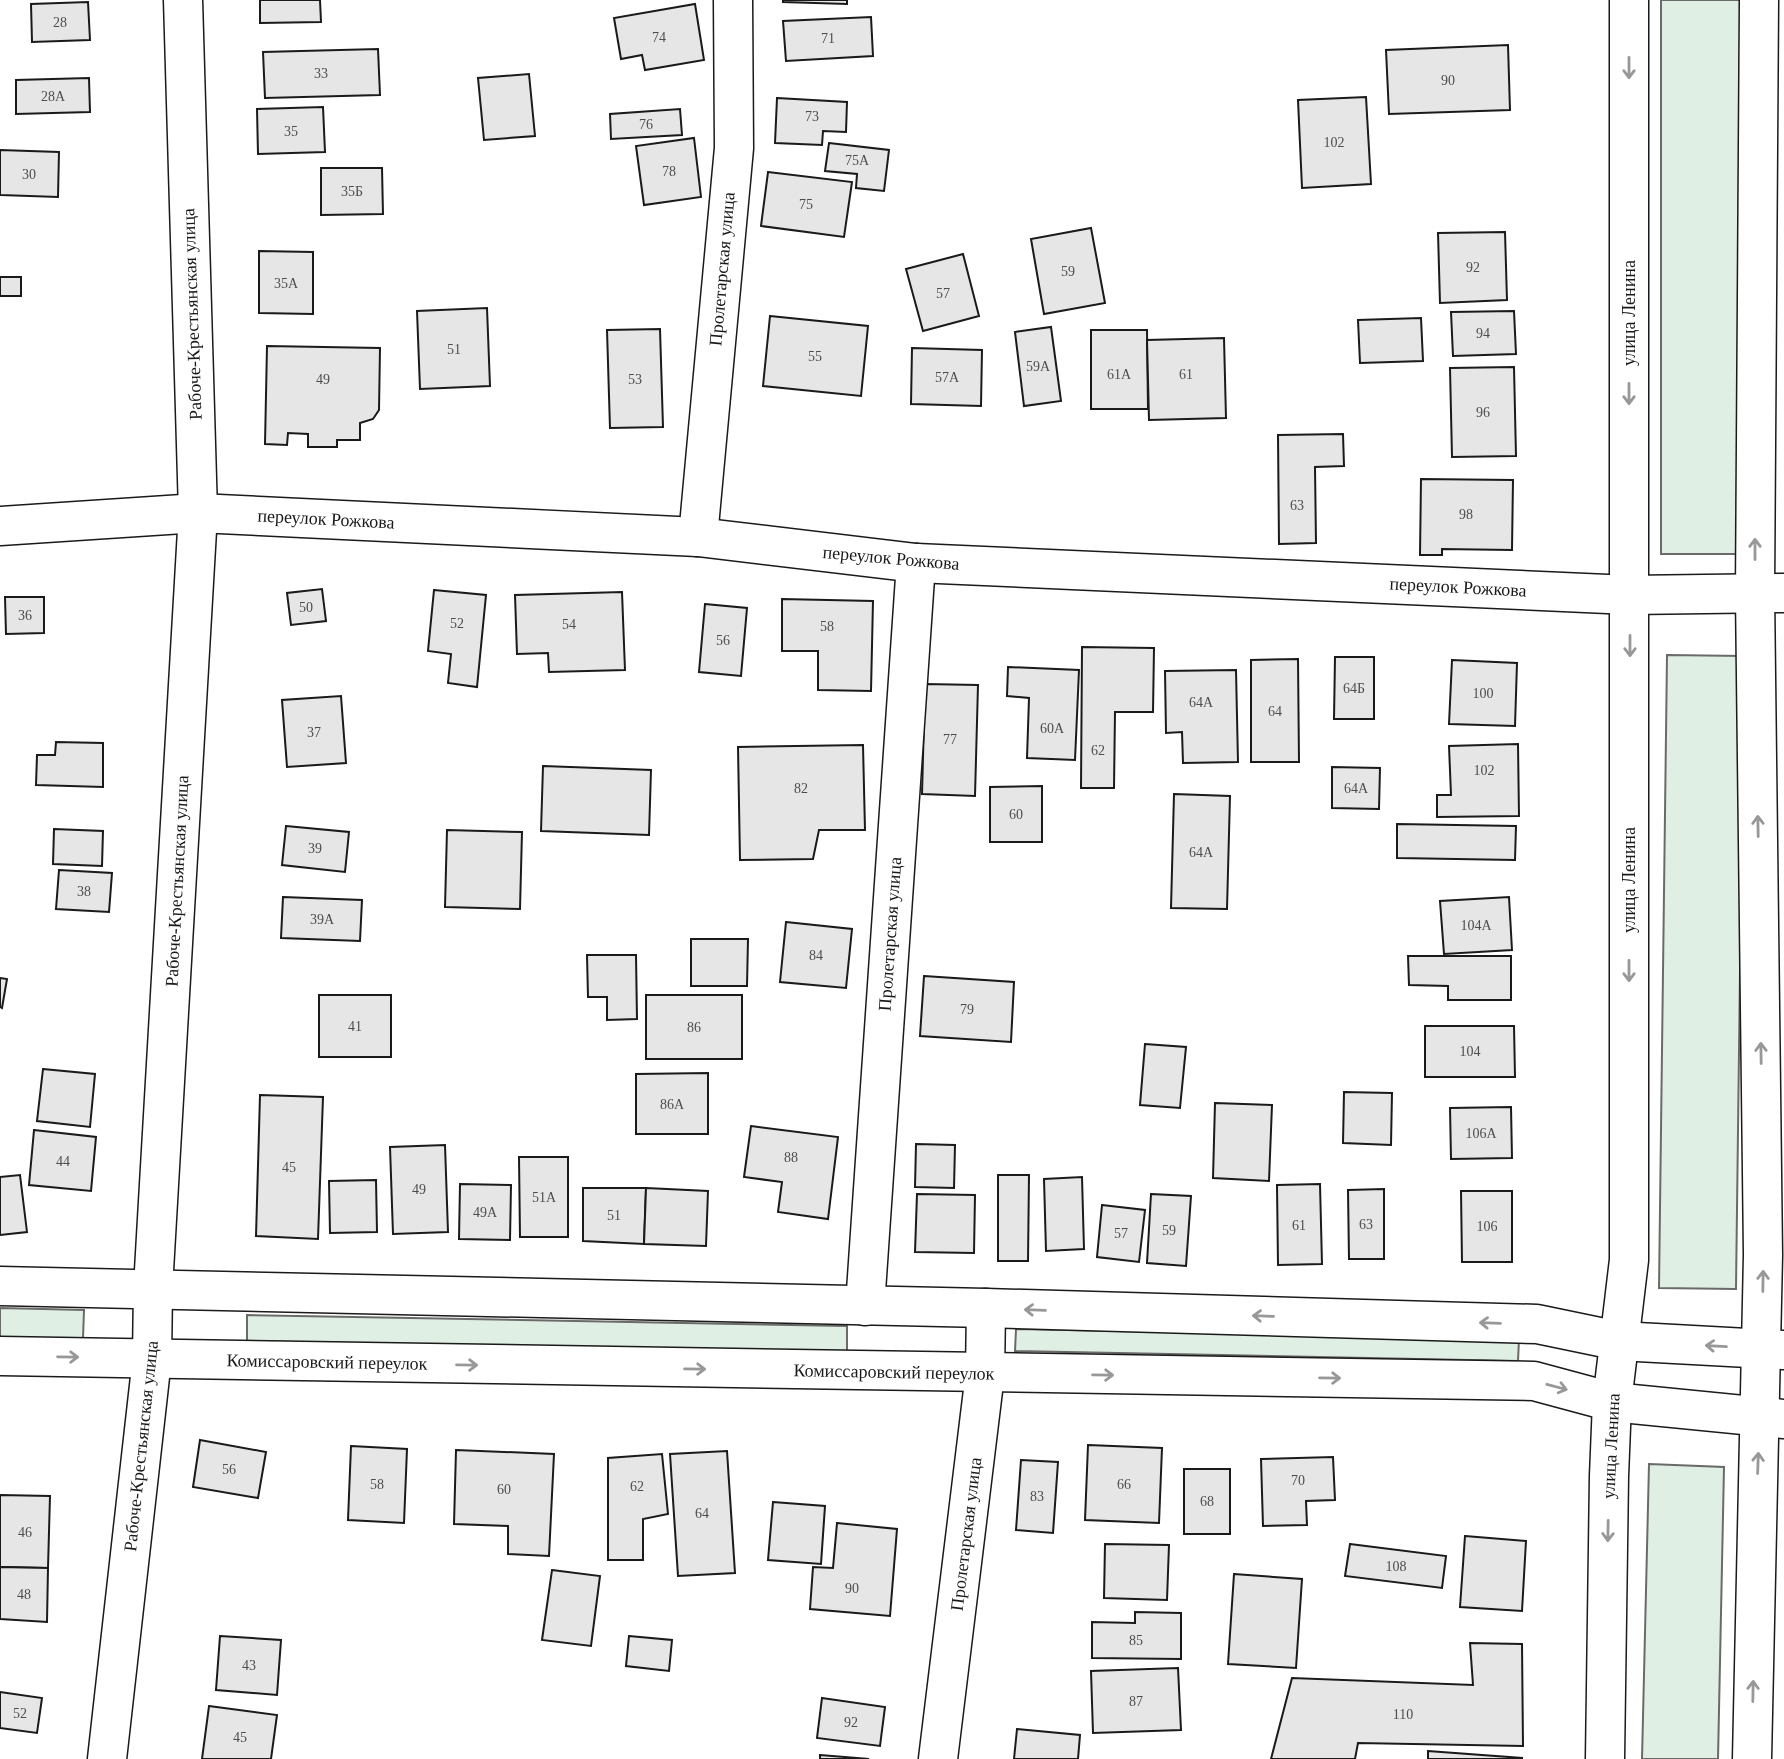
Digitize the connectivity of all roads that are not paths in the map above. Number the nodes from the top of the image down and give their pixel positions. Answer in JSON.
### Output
{"nodes":[{"id":1,"x":183,"y":0,"type":"edge"},
{"id":2,"x":733,"y":0,"type":"edge"},
{"id":3,"x":1629,"y":0,"type":"edge"},
{"id":4,"x":1759,"y":0,"type":"edge"},
{"id":5,"x":198,"y":513,"type":"junction"},
{"id":6,"x":0,"y":526,"type":"edge"},
{"id":7,"x":698,"y":537,"type":"junction"},
{"id":8,"x":916,"y":563,"type":"junction"},
{"id":9,"x":1769,"y":593,"type":"edge"},
{"id":10,"x":1630,"y":595,"type":"junction"},
{"id":11,"x":0,"y":1286,"type":"edge"},
{"id":12,"x":153,"y":1288,"type":"junction"},
{"id":13,"x":865,"y":1306,"type":"junction"},
{"id":14,"x":986,"y":1308,"type":"junction"},
{"id":15,"x":1619,"y":1341,"type":"junction"},
{"id":16,"x":1772,"y":1350,"type":"edge"},
{"id":17,"x":0,"y":1356,"type":"edge"},
{"id":18,"x":152,"y":1359,"type":"junction"},
{"id":19,"x":985,"y":1374,"type":"junction"},
{"id":20,"x":1612,"y":1402,"type":"junction"},
{"id":21,"x":1772,"y":1418,"type":"edge"},
{"id":22,"x":107,"y":1759,"type":"edge"},
{"id":23,"x":938,"y":1759,"type":"edge"},
{"id":24,"x":1605,"y":1759,"type":"edge"},
{"id":25,"x":1752,"y":1759,"type":"edge"}],
"edges":[{"from":1,"to":5,"type":"main road","name":"Рабоче-Крестьянская улица"},
{"from":2,"to":7,"type":"main road","name":"Пролетарская улица"},
{"from":3,"to":10,"type":"main road","name":"улица Ленина","one_way":true},
{"from":9,"to":4,"type":"main road","one_way":true},
{"from":5,"to":6,"type":"main road","name":"переулок Рожкова"},
{"from":5,"to":7,"type":"main road","name":"переулок Рожкова"},
{"from":5,"to":12,"type":"main road","name":"Рабоче-Крестьянская улица"},
{"from":7,"to":8,"type":"main road","name":"переулок Рожкова"},
{"from":8,"to":10,"type":"main road","name":"переулок Рожкова"},
{"from":8,"to":13,"type":"main road","name":"Пролетарская улица"},
{"from":9,"to":10,"type":"main road","name":"переулок Рожкова"},
{"from":16,"to":9,"type":"main road","one_way":true},
{"from":10,"to":15,"type":"main road","name":"улица Ленина","one_way":true},
{"from":11,"to":12,"type":"main road"},
{"from":12,"to":13,"type":"main road"},
{"from":12,"to":18,"type":"main road","name":"Рабоче-Крестьянская улица"},
{"from":13,"to":14,"type":"main road"},
{"from":15,"to":14,"type":"main road","one_way":true},
{"from":14,"to":19,"type":"main road","name":"Пролетарская улица"},
{"from":16,"to":15,"type":"main road","one_way":true},
{"from":15,"to":20,"type":"main road","name":"улица Ленина"},
{"from":16,"to":21,"type":"main road"},
{"from":17,"to":18,"type":"main road","name":"Комиссаровский переулок","one_way":true},
{"from":18,"to":19,"type":"main road","name":"Комиссаровский переулок","one_way":true},
{"from":18,"to":22,"type":"main road","name":"Рабоче-Крестьянская улица"},
{"from":19,"to":20,"type":"main road","name":"Комиссаровский переулок","one_way":true},
{"from":19,"to":23,"type":"main road","name":"Пролетарская улица"},
{"from":20,"to":21,"type":"main road","name":"Комиссаровский переулок"},
{"from":20,"to":24,"type":"main road","name":"улица Ленина","one_way":true},
{"from":25,"to":21,"type":"main road","one_way":true}]}
